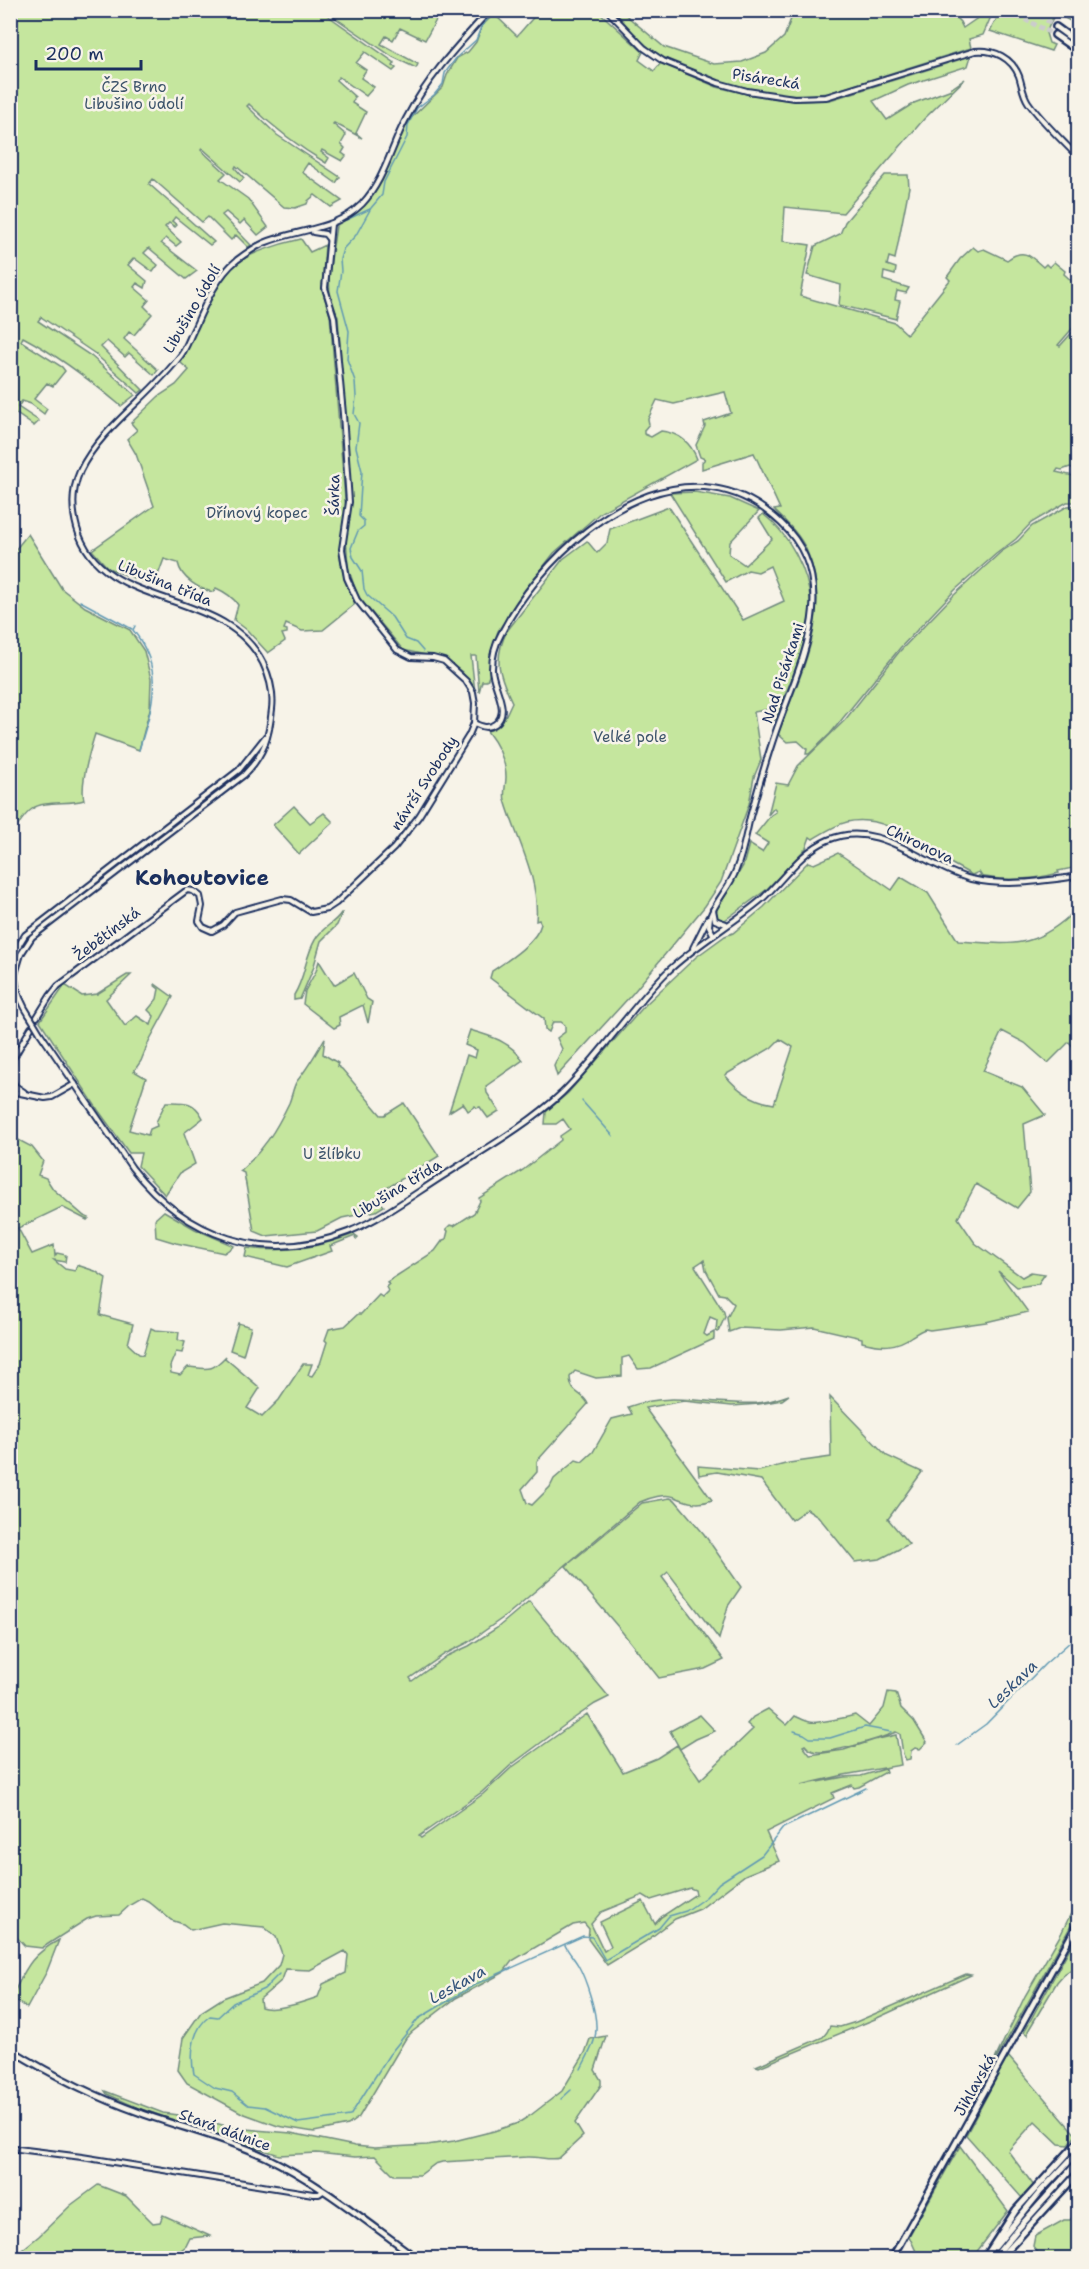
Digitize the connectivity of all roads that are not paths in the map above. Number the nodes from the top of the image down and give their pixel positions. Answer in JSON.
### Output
{"nodes":[{"id":1,"x":490,"y":10,"type":"edge"},
{"id":2,"x":607,"y":10,"type":"edge"},
{"id":3,"x":1056,"y":27,"type":"tunnel mouth"},
{"id":4,"x":1055,"y":35,"type":"tunnel mouth"},
{"id":5,"x":1078,"y":43,"type":"edge"},
{"id":6,"x":1078,"y":51,"type":"edge"},
{"id":7,"x":1078,"y":157,"type":"edge"},
{"id":8,"x":331,"y":224,"type":"junction"},
{"id":9,"x":309,"y":231,"type":"junction"},
{"id":10,"x":329,"y":239,"type":"junction"},
{"id":11,"x":98,"y":444,"type":"joint"},
{"id":12,"x":474,"y":723,"type":"junction"},
{"id":13,"x":1078,"y":876,"type":"edge"},
{"id":14,"x":336,"y":903,"type":"joint"},
{"id":15,"x":713,"y":908,"type":"junction"},
{"id":16,"x":727,"y":924,"type":"junction"},
{"id":17,"x":713,"y":934,"type":"junction"},
{"id":18,"x":690,"y":952,"type":"junction"},
{"id":19,"x":37,"y":1017,"type":"dead end"},
{"id":20,"x":31,"y":1028,"type":"dead end"},
{"id":21,"x":12,"y":1063,"type":"edge"},
{"id":22,"x":11,"y":1075,"type":"edge"},
{"id":23,"x":75,"y":1083,"type":"junction"},
{"id":24,"x":14,"y":1084,"type":"junction"},
{"id":25,"x":10,"y":1091,"type":"edge"},
{"id":26,"x":27,"y":1094,"type":"junction"},
{"id":27,"x":1078,"y":1923,"type":"edge"},
{"id":28,"x":10,"y":2049,"type":"edge"},
{"id":29,"x":1078,"y":2142,"type":"edge"},
{"id":30,"x":10,"y":2148,"type":"edge"},
{"id":31,"x":1078,"y":2152,"type":"edge"},
{"id":32,"x":1078,"y":2162,"type":"edge"},
{"id":33,"x":1078,"y":2173,"type":"edge"},
{"id":34,"x":323,"y":2191,"type":"junction"},
{"id":35,"x":417,"y":2259,"type":"edge"},
{"id":36,"x":892,"y":2259,"type":"edge"},
{"id":37,"x":986,"y":2259,"type":"edge"},
{"id":38,"x":994,"y":2259,"type":"edge"},
{"id":39,"x":1000,"y":2259,"type":"edge"}],
"edges":[{"from":1,"to":8,"type":"street","name":"Libušino údolí"},
{"from":2,"to":7,"type":"street","name":"Pisárecká"},
{"from":3,"to":5,"type":"highway"},
{"from":4,"to":6,"type":"highway"},
{"from":8,"to":9,"type":"street","name":"Libušino údolí"},
{"from":8,"to":10,"type":"street","name":"Šárka"},
{"from":9,"to":10,"type":"street"},
{"from":9,"to":11,"type":"street","name":"Libušino údolí"},
{"from":10,"to":12,"type":"street","name":"Šárka"},
{"from":11,"to":23,"type":"street","name":"Libušina třída","bridge":true},
{"from":12,"to":14,"type":"street","name":"návrší Svobody"},
{"from":12,"to":15,"type":"street","name":"Nad Pisárkami"},
{"from":13,"to":16,"type":"street","name":"Chironova"},
{"from":14,"to":19,"type":"street","name":"Žebětínská"},
{"from":15,"to":16,"type":"street"},
{"from":15,"to":17,"type":"street"},
{"from":15,"to":18,"type":"street"},
{"from":16,"to":17,"type":"street","name":"Chironova"},
{"from":17,"to":18,"type":"street","name":"Libušina třída"},
{"from":18,"to":23,"type":"street","name":"Libušina třída"},
{"from":20,"to":21,"type":"street"},
{"from":21,"to":22,"type":"street"},
{"from":22,"to":24,"type":"street"},
{"from":23,"to":26,"type":"street"},
{"from":24,"to":25,"type":"street"},
{"from":24,"to":26,"type":"street"},
{"from":25,"to":26,"type":"street"},
{"from":27,"to":36,"type":"main road","name":"Jihlavská"},
{"from":28,"to":34,"type":"main road","name":"Stará dálnice"},
{"from":29,"to":37,"type":"highway"},
{"from":30,"to":34,"type":"street"},
{"from":31,"to":37,"type":"highway"},
{"from":32,"to":38,"type":"highway"},
{"from":33,"to":39,"type":"highway"},
{"from":34,"to":35,"type":"main road","name":"Stará dálnice"}]}
